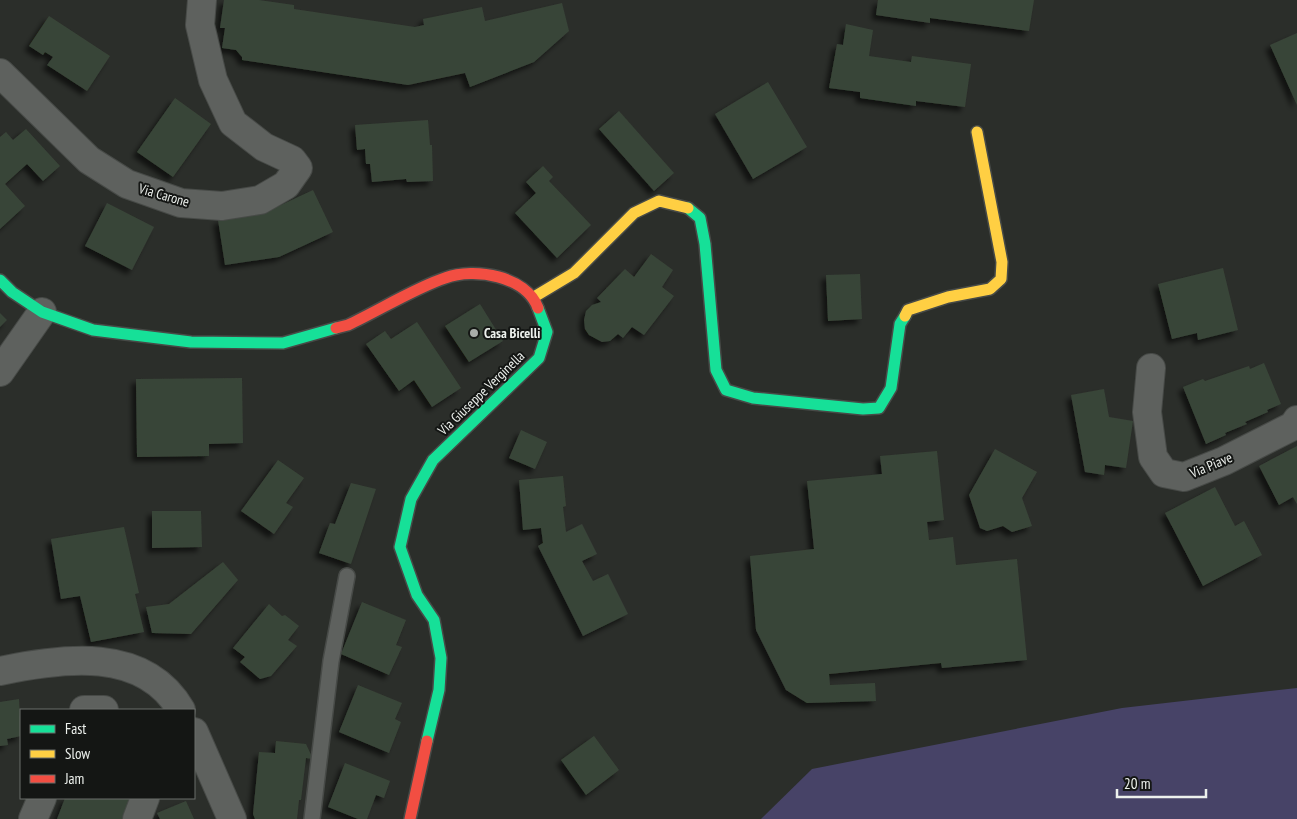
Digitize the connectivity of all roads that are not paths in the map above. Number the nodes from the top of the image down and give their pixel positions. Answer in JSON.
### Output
{"nodes":[{"id":1,"x":202,"y":0,"type":"edge"},
{"id":2,"x":0,"y":73,"type":"edge"},
{"id":3,"x":977,"y":132,"type":"dead end"},
{"id":4,"x":0,"y":280,"type":"edge"},
{"id":5,"x":534,"y":298,"type":"junction"},
{"id":6,"x":42,"y":312,"type":"junction"},
{"id":7,"x":1151,"y":368,"type":"dead end"},
{"id":8,"x":0,"y":372,"type":"edge"},
{"id":9,"x":1297,"y":420,"type":"edge"},
{"id":10,"x":347,"y":576,"type":"dead end"},
{"id":11,"x":0,"y":670,"type":"edge"},
{"id":12,"x":180,"y":709,"type":"edge"},
{"id":13,"x":196,"y":742,"type":"edge"},
{"id":14,"x":42,"y":799,"type":"edge"},
{"id":15,"x":145,"y":799,"type":"edge"},
{"id":16,"x":33,"y":819,"type":"edge"},
{"id":17,"x":137,"y":819,"type":"edge"},
{"id":18,"x":232,"y":819,"type":"edge"},
{"id":19,"x":312,"y":819,"type":"edge"},
{"id":20,"x":410,"y":819,"type":"edge"}],
"edges":[{"from":1,"to":2,"type":"street","name":"Via Carone"},
{"from":3,"to":5,"type":"street"},
{"from":4,"to":6,"type":"street"},
{"from":5,"to":6,"type":"street"},
{"from":5,"to":20,"type":"street","name":"Via Giuseppe Verginella"},
{"from":6,"to":8,"type":"street"},
{"from":7,"to":9,"type":"street","name":"Via Piave"},
{"from":10,"to":19,"type":"lane"},
{"from":11,"to":12,"type":"street"},
{"from":13,"to":18,"type":"street"},
{"from":14,"to":16,"type":"street"},
{"from":15,"to":17,"type":"street"}]}
